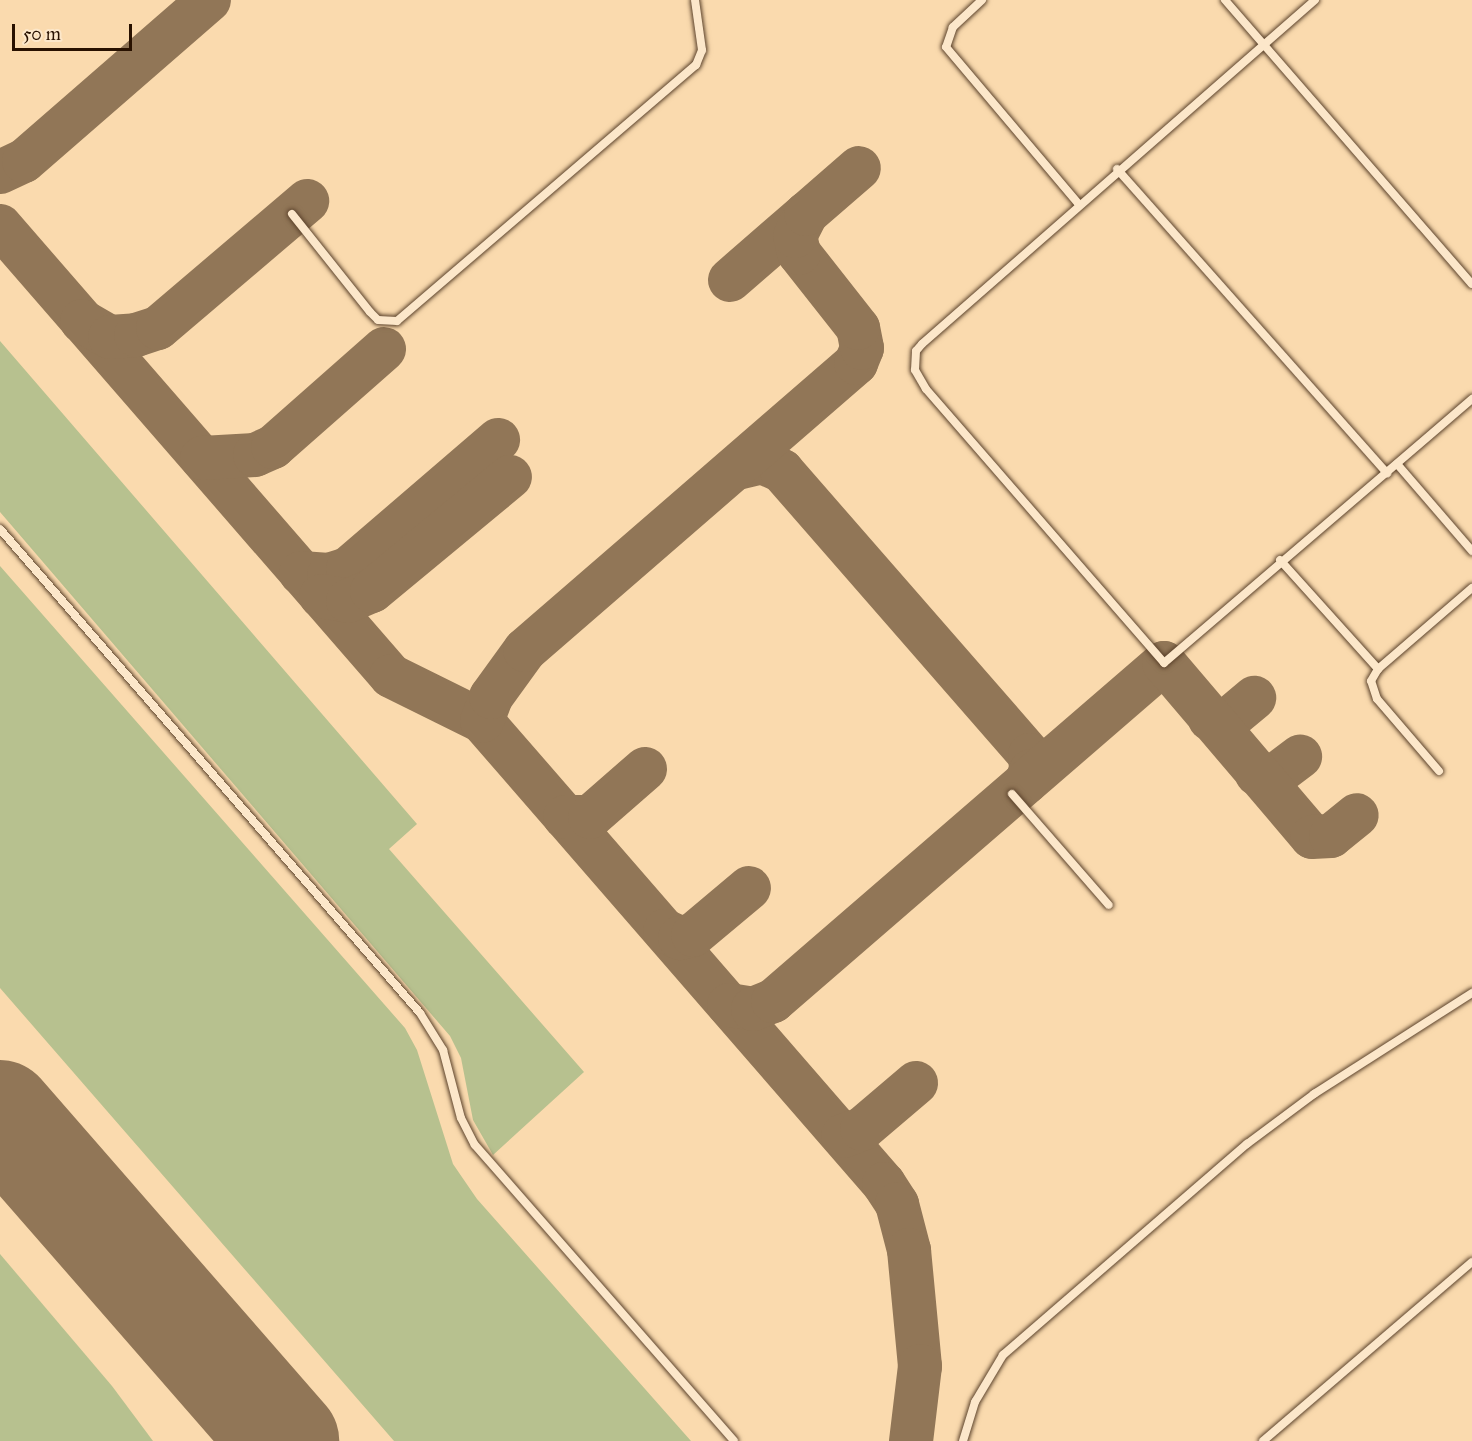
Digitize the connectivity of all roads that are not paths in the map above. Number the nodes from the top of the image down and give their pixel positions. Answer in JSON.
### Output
{"nodes":[{"id":1,"x":695,"y":0,"type":"edge"},
{"id":2,"x":982,"y":0,"type":"edge"},
{"id":3,"x":1225,"y":0,"type":"edge"},
{"id":4,"x":1315,"y":0,"type":"edge"},
{"id":5,"x":1263,"y":45,"type":"junction"},
{"id":6,"x":1118,"y":170,"type":"junction"},
{"id":7,"x":1078,"y":203,"type":"junction"},
{"id":8,"x":292,"y":214,"type":"dead end"},
{"id":9,"x":1472,"y":284,"type":"edge"},
{"id":10,"x":1472,"y":399,"type":"edge"},
{"id":11,"x":1397,"y":464,"type":"junction"},
{"id":12,"x":1387,"y":473,"type":"junction"},
{"id":13,"x":0,"y":529,"type":"edge"},
{"id":14,"x":1472,"y":551,"type":"edge"},
{"id":15,"x":1280,"y":560,"type":"junction"},
{"id":16,"x":1472,"y":588,"type":"edge"},
{"id":17,"x":1378,"y":669,"type":"junction"},
{"id":18,"x":1439,"y":771,"type":"dead end"},
{"id":19,"x":1012,"y":794,"type":"dead end"},
{"id":20,"x":1108,"y":905,"type":"dead end"},
{"id":21,"x":1472,"y":993,"type":"edge"},
{"id":22,"x":1472,"y":1262,"type":"edge"},
{"id":23,"x":734,"y":1441,"type":"edge"},
{"id":24,"x":963,"y":1441,"type":"edge"},
{"id":25,"x":1263,"y":1441,"type":"edge"}],
"edges":[{"from":1,"to":8,"type":"lane"},
{"from":2,"to":7,"type":"lane"},
{"from":3,"to":5,"type":"lane"},
{"from":4,"to":5,"type":"lane"},
{"from":5,"to":6,"type":"lane"},
{"from":5,"to":9,"type":"lane"},
{"from":6,"to":7,"type":"lane"},
{"from":6,"to":12,"type":"lane"},
{"from":7,"to":15,"type":"lane"},
{"from":10,"to":11,"type":"lane"},
{"from":11,"to":12,"type":"lane"},
{"from":11,"to":14,"type":"lane"},
{"from":12,"to":15,"type":"lane"},
{"from":13,"to":23,"type":"lane"},
{"from":15,"to":17,"type":"lane"},
{"from":16,"to":17,"type":"lane"},
{"from":17,"to":18,"type":"lane"},
{"from":19,"to":20,"type":"lane"},
{"from":21,"to":24,"type":"lane"},
{"from":22,"to":25,"type":"lane"}]}
